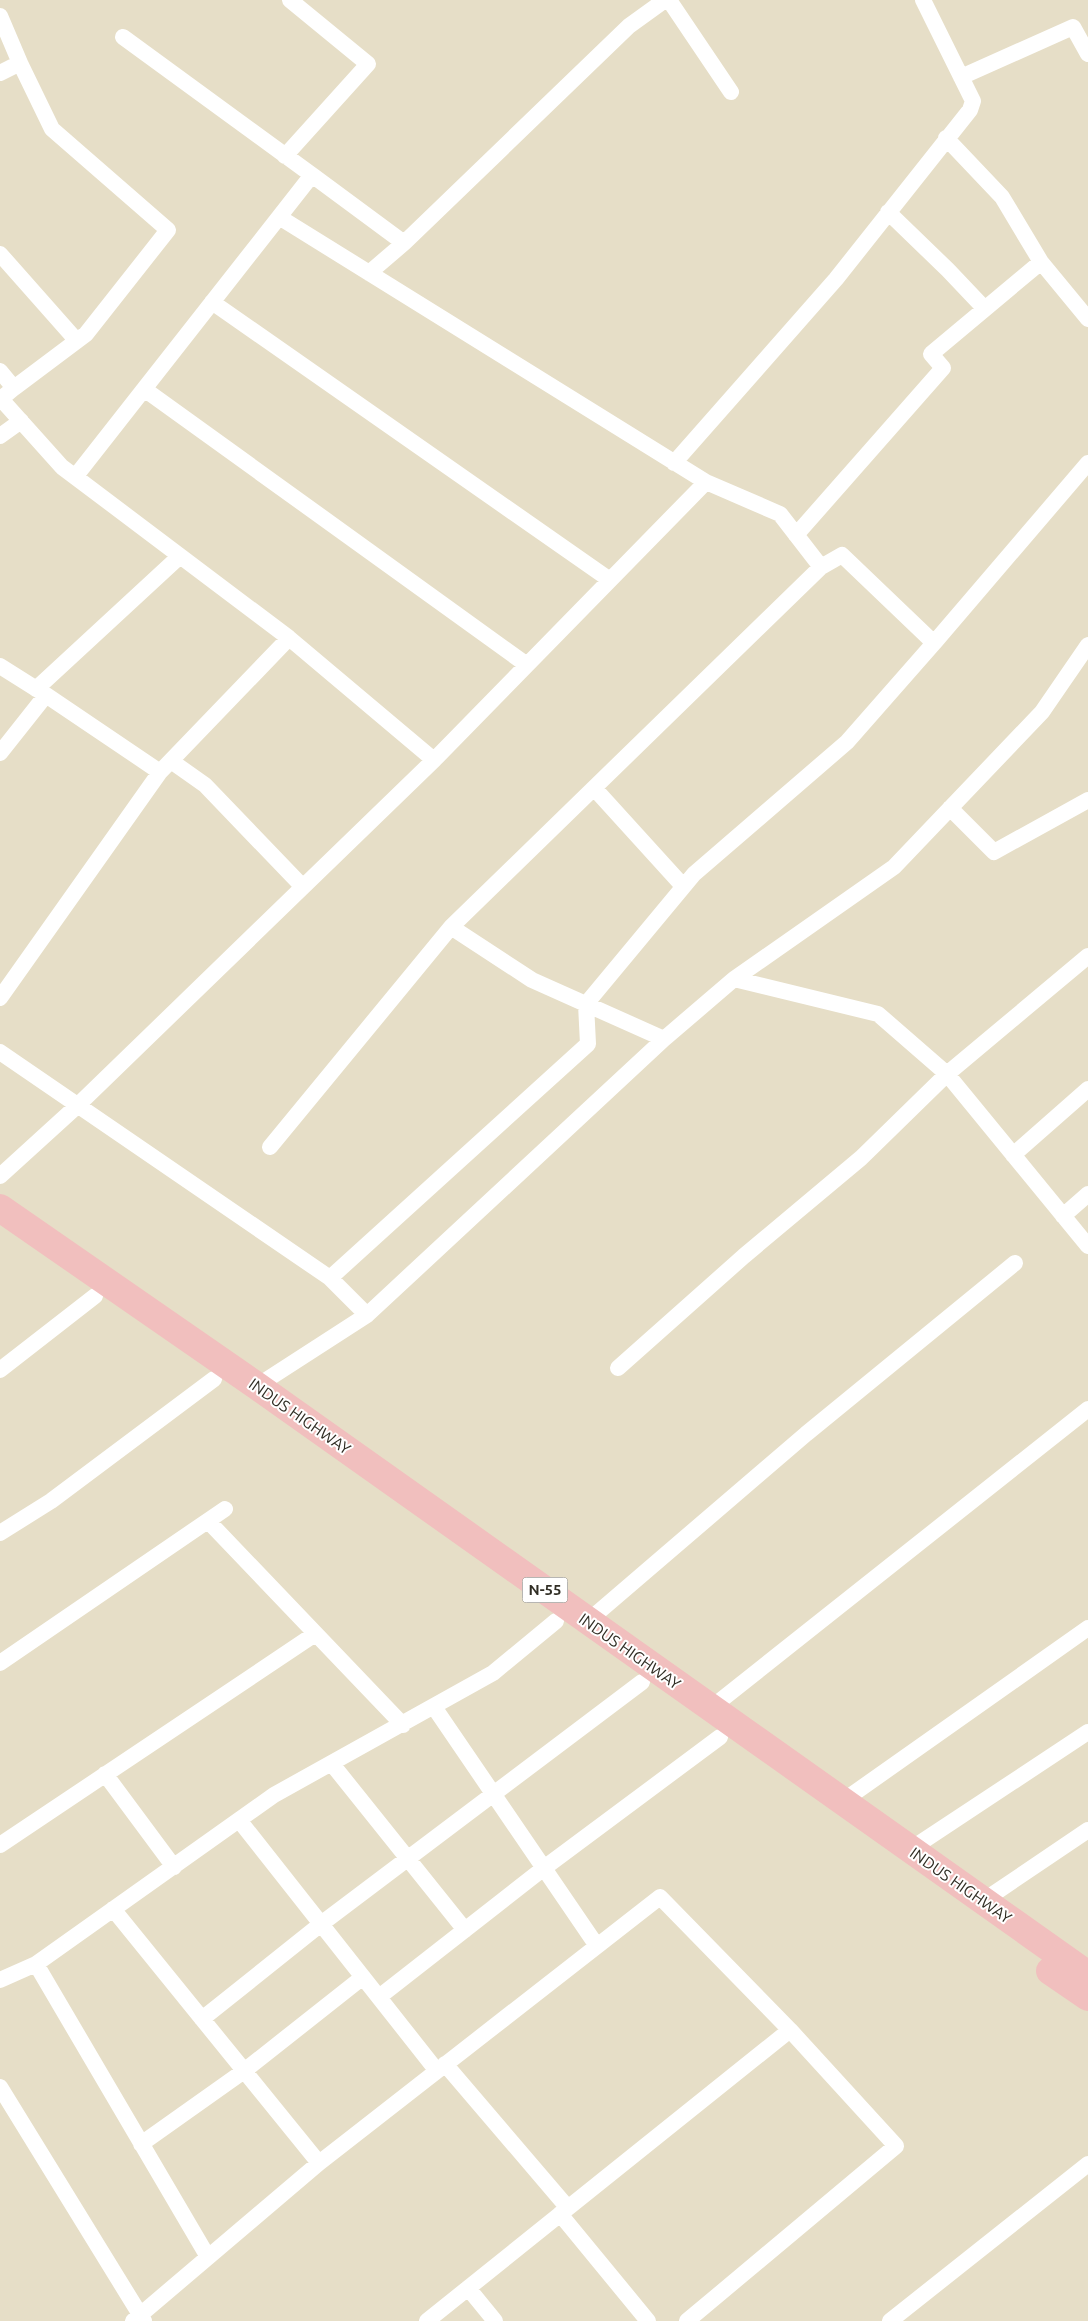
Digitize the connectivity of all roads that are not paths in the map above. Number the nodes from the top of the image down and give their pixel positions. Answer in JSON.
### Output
{"nodes":[{"id":1,"x":290,"y":0,"type":"edge"},
{"id":2,"x":665,"y":0,"type":"edge"},
{"id":3,"x":669,"y":0,"type":"edge"},
{"id":4,"x":923,"y":0,"type":"edge"},
{"id":5,"x":0,"y":16,"type":"edge"},
{"id":6,"x":123,"y":37,"type":"dead end"},
{"id":7,"x":1088,"y":54,"type":"edge"},
{"id":8,"x":20,"y":63,"type":"junction"},
{"id":9,"x":0,"y":72,"type":"edge"},
{"id":10,"x":961,"y":77,"type":"junction"},
{"id":11,"x":732,"y":92,"type":"dead end"},
{"id":12,"x":946,"y":138,"type":"junction"},
{"id":13,"x":285,"y":156,"type":"junction"},
{"id":14,"x":312,"y":176,"type":"junction"},
{"id":15,"x":888,"y":212,"type":"junction"},
{"id":16,"x":279,"y":217,"type":"junction"},
{"id":17,"x":404,"y":242,"type":"junction"},
{"id":18,"x":0,"y":254,"type":"edge"},
{"id":19,"x":1041,"y":262,"type":"junction"},
{"id":20,"x":369,"y":273,"type":"junction"},
{"id":21,"x":212,"y":302,"type":"junction"},
{"id":22,"x":985,"y":308,"type":"junction"},
{"id":23,"x":1088,"y":319,"type":"edge"},
{"id":24,"x":77,"y":341,"type":"junction"},
{"id":25,"x":0,"y":371,"type":"edge"},
{"id":26,"x":14,"y":388,"type":"junction"},
{"id":27,"x":144,"y":389,"type":"junction"},
{"id":28,"x":21,"y":421,"type":"junction"},
{"id":29,"x":0,"y":436,"type":"edge"},
{"id":30,"x":674,"y":463,"type":"junction"},
{"id":31,"x":1088,"y":463,"type":"edge"},
{"id":32,"x":75,"y":477,"type":"junction"},
{"id":33,"x":706,"y":482,"type":"junction"},
{"id":34,"x":796,"y":535,"type":"junction"},
{"id":35,"x":180,"y":556,"type":"junction"},
{"id":36,"x":821,"y":567,"type":"junction"},
{"id":37,"x":610,"y":580,"type":"junction"},
{"id":38,"x":289,"y":638,"type":"junction"},
{"id":39,"x":934,"y":643,"type":"junction"},
{"id":40,"x":1088,"y":645,"type":"edge"},
{"id":41,"x":527,"y":665,"type":"junction"},
{"id":42,"x":0,"y":666,"type":"edge"},
{"id":43,"x":41,"y":692,"type":"junction"},
{"id":44,"x":0,"y":753,"type":"edge"},
{"id":45,"x":434,"y":760,"type":"junction"},
{"id":46,"x":165,"y":766,"type":"junction"},
{"id":47,"x":594,"y":788,"type":"junction"},
{"id":48,"x":1088,"y":800,"type":"edge"},
{"id":49,"x":950,"y":808,"type":"junction"},
{"id":50,"x":683,"y":886,"type":"junction"},
{"id":51,"x":303,"y":887,"type":"junction"},
{"id":52,"x":451,"y":927,"type":"junction"},
{"id":53,"x":1088,"y":956,"type":"edge"},
{"id":54,"x":734,"y":979,"type":"junction"},
{"id":55,"x":0,"y":998,"type":"edge"},
{"id":56,"x":586,"y":1004,"type":"junction"},
{"id":57,"x":664,"y":1039,"type":"junction"},
{"id":58,"x":0,"y":1052,"type":"edge"},
{"id":59,"x":947,"y":1074,"type":"junction"},
{"id":60,"x":1088,"y":1089,"type":"edge"},
{"id":61,"x":77,"y":1106,"type":"junction"},
{"id":62,"x":270,"y":1147,"type":"dead end"},
{"id":63,"x":1013,"y":1155,"type":"junction"},
{"id":64,"x":0,"y":1176,"type":"edge"},
{"id":65,"x":1088,"y":1194,"type":"edge"},
{"id":66,"x":0,"y":1208,"type":"edge"},
{"id":67,"x":1063,"y":1216,"type":"junction"},
{"id":68,"x":18,"y":1235,"type":"edge"},
{"id":69,"x":1088,"y":1246,"type":"edge"},
{"id":70,"x":1015,"y":1263,"type":"dead end"},
{"id":71,"x":330,"y":1278,"type":"junction"},
{"id":72,"x":95,"y":1296,"type":"junction"},
{"id":73,"x":122,"y":1304,"type":"junction"},
{"id":74,"x":367,"y":1314,"type":"junction"},
{"id":75,"x":618,"y":1368,"type":"dead end"},
{"id":76,"x":0,"y":1370,"type":"edge"},
{"id":77,"x":214,"y":1379,"type":"junction"},
{"id":78,"x":257,"y":1386,"type":"junction"},
{"id":79,"x":1088,"y":1409,"type":"edge"},
{"id":80,"x":392,"y":1493,"type":"junction"},
{"id":81,"x":225,"y":1509,"type":"dead end"},
{"id":82,"x":208,"y":1520,"type":"junction"},
{"id":83,"x":0,"y":1533,"type":"edge"},
{"id":84,"x":533,"y":1593,"type":"junction"},
{"id":85,"x":556,"y":1621,"type":"junction"},
{"id":86,"x":588,"y":1621,"type":"junction"},
{"id":87,"x":1088,"y":1628,"type":"edge"},
{"id":88,"x":315,"y":1634,"type":"junction"},
{"id":89,"x":0,"y":1663,"type":"edge"},
{"id":90,"x":642,"y":1682,"type":"junction"},
{"id":91,"x":434,"y":1707,"type":"junction"},
{"id":92,"x":711,"y":1708,"type":"junction"},
{"id":93,"x":402,"y":1725,"type":"junction"},
{"id":94,"x":1088,"y":1732,"type":"edge"},
{"id":95,"x":720,"y":1737,"type":"junction"},
{"id":96,"x":332,"y":1764,"type":"junction"},
{"id":97,"x":105,"y":1774,"type":"junction"},
{"id":98,"x":493,"y":1793,"type":"junction"},
{"id":99,"x":843,"y":1801,"type":"junction"},
{"id":100,"x":239,"y":1820,"type":"junction"},
{"id":101,"x":1088,"y":1830,"type":"edge"},
{"id":102,"x":0,"y":1845,"type":"edge"},
{"id":103,"x":911,"y":1849,"type":"junction"},
{"id":104,"x":407,"y":1858,"type":"junction"},
{"id":105,"x":174,"y":1867,"type":"junction"},
{"id":106,"x":544,"y":1868,"type":"junction"},
{"id":107,"x":967,"y":1897,"type":"junction"},
{"id":108,"x":113,"y":1910,"type":"junction"},
{"id":109,"x":320,"y":1924,"type":"junction"},
{"id":110,"x":465,"y":1930,"type":"junction"},
{"id":111,"x":597,"y":1946,"type":"junction"},
{"id":112,"x":36,"y":1964,"type":"junction"},
{"id":113,"x":1088,"y":1975,"type":"edge"},
{"id":114,"x":363,"y":1977,"type":"junction"},
{"id":115,"x":0,"y":1980,"type":"edge"},
{"id":116,"x":379,"y":1997,"type":"junction"},
{"id":117,"x":1088,"y":1997,"type":"edge"},
{"id":118,"x":202,"y":2019,"type":"junction"},
{"id":119,"x":790,"y":2030,"type":"junction"},
{"id":120,"x":441,"y":2068,"type":"junction"},
{"id":121,"x":244,"y":2070,"type":"junction"},
{"id":122,"x":0,"y":2087,"type":"edge"},
{"id":123,"x":140,"y":2144,"type":"junction"},
{"id":124,"x":319,"y":2163,"type":"junction"},
{"id":125,"x":1088,"y":2164,"type":"edge"},
{"id":126,"x":564,"y":2211,"type":"junction"},
{"id":127,"x":208,"y":2257,"type":"junction"},
{"id":128,"x":468,"y":2288,"type":"junction"},
{"id":129,"x":139,"y":2319,"type":"edge"},
{"id":130,"x":427,"y":2321,"type":"edge"},
{"id":131,"x":495,"y":2321,"type":"edge"},
{"id":132,"x":648,"y":2321,"type":"edge"},
{"id":133,"x":687,"y":2321,"type":"edge"},
{"id":134,"x":890,"y":2321,"type":"edge"}],
"edges":[{"from":1,"to":13,"type":"street"},
{"from":2,"to":17,"type":"street"},
{"from":3,"to":11,"type":"street"},
{"from":4,"to":10,"type":"street"},
{"from":5,"to":8,"type":"street"},
{"from":6,"to":13,"type":"street"},
{"from":7,"to":10,"type":"street"},
{"from":8,"to":9,"type":"street"},
{"from":8,"to":24,"type":"street"},
{"from":10,"to":12,"type":"street"},
{"from":12,"to":15,"type":"street"},
{"from":12,"to":19,"type":"street"},
{"from":13,"to":14,"type":"street"},
{"from":14,"to":16,"type":"street"},
{"from":14,"to":17,"type":"street"},
{"from":15,"to":22,"type":"street"},
{"from":15,"to":30,"type":"street"},
{"from":16,"to":20,"type":"street"},
{"from":16,"to":21,"type":"street"},
{"from":17,"to":20,"type":"street"},
{"from":18,"to":24,"type":"street"},
{"from":19,"to":22,"type":"street"},
{"from":19,"to":23,"type":"street"},
{"from":20,"to":30,"type":"street"},
{"from":21,"to":27,"type":"street"},
{"from":21,"to":37,"type":"street"},
{"from":22,"to":34,"type":"street"},
{"from":24,"to":26,"type":"street"},
{"from":25,"to":26,"type":"street"},
{"from":26,"to":28,"type":"street"},
{"from":27,"to":32,"type":"street"},
{"from":27,"to":41,"type":"street"},
{"from":28,"to":29,"type":"street"},
{"from":28,"to":32,"type":"street"},
{"from":30,"to":33,"type":"street"},
{"from":31,"to":39,"type":"street"},
{"from":32,"to":35,"type":"street"},
{"from":33,"to":34,"type":"street"},
{"from":33,"to":37,"type":"street"},
{"from":34,"to":36,"type":"street"},
{"from":35,"to":38,"type":"street"},
{"from":35,"to":43,"type":"street"},
{"from":36,"to":39,"type":"street"},
{"from":36,"to":47,"type":"street"},
{"from":37,"to":41,"type":"street"},
{"from":38,"to":45,"type":"street"},
{"from":38,"to":46,"type":"street"},
{"from":39,"to":50,"type":"street"},
{"from":40,"to":49,"type":"street"},
{"from":41,"to":45,"type":"street"},
{"from":42,"to":43,"type":"street"},
{"from":43,"to":44,"type":"street"},
{"from":43,"to":46,"type":"street"},
{"from":45,"to":51,"type":"street"},
{"from":46,"to":51,"type":"street"},
{"from":46,"to":55,"type":"street"},
{"from":47,"to":50,"type":"street"},
{"from":47,"to":52,"type":"street"},
{"from":48,"to":49,"type":"street"},
{"from":49,"to":54,"type":"street"},
{"from":50,"to":56,"type":"street"},
{"from":51,"to":61,"type":"street"},
{"from":52,"to":56,"type":"street"},
{"from":52,"to":62,"type":"street"},
{"from":53,"to":59,"type":"street"},
{"from":54,"to":57,"type":"street"},
{"from":54,"to":59,"type":"street"},
{"from":56,"to":57,"type":"street"},
{"from":56,"to":71,"type":"street"},
{"from":57,"to":74,"type":"street"},
{"from":58,"to":61,"type":"street"},
{"from":59,"to":63,"type":"street"},
{"from":59,"to":75,"type":"street"},
{"from":60,"to":63,"type":"street"},
{"from":61,"to":64,"type":"street"},
{"from":61,"to":71,"type":"street"},
{"from":63,"to":67,"type":"street"},
{"from":65,"to":67,"type":"street"},
{"from":66,"to":68,"type":"highway","name":"INDUS HIGHWAY","number":"N-55"},
{"from":67,"to":69,"type":"street"},
{"from":68,"to":72,"type":"highway","name":"INDUS HIGHWAY","number":"N-55"},
{"from":68,"to":73,"type":"highway","name":"INDUS HIGHWAY","number":"N-55"},
{"from":70,"to":86,"type":"street"},
{"from":71,"to":74,"type":"street"},
{"from":72,"to":73,"type":"highway","name":"INDUS HIGHWAY","number":"N-55"},
{"from":72,"to":76,"type":"street"},
{"from":73,"to":77,"type":"highway","name":"INDUS HIGHWAY","number":"N-55"},
{"from":73,"to":78,"type":"highway","name":"INDUS HIGHWAY","number":"N-55"},
{"from":74,"to":78,"type":"street"},
{"from":77,"to":80,"type":"highway","name":"INDUS HIGHWAY","number":"N-55"},
{"from":77,"to":83,"type":"street"},
{"from":78,"to":80,"type":"highway","name":"INDUS HIGHWAY","number":"N-55"},
{"from":79,"to":92,"type":"street"},
{"from":80,"to":84,"type":"highway","name":"INDUS HIGHWAY","number":"N-55"},
{"from":81,"to":82,"type":"street"},
{"from":82,"to":88,"type":"street"},
{"from":82,"to":89,"type":"street"},
{"from":84,"to":85,"type":"highway","name":"INDUS HIGHWAY","number":"N-55"},
{"from":84,"to":86,"type":"highway","name":"INDUS HIGHWAY","number":"N-55"},
{"from":85,"to":90,"type":"highway","name":"INDUS HIGHWAY","number":"N-55"},
{"from":85,"to":91,"type":"street"},
{"from":86,"to":92,"type":"highway","name":"INDUS HIGHWAY","number":"N-55"},
{"from":87,"to":99,"type":"street"},
{"from":88,"to":93,"type":"street"},
{"from":88,"to":97,"type":"street"},
{"from":90,"to":95,"type":"highway","name":"INDUS HIGHWAY","number":"N-55"},
{"from":90,"to":98,"type":"street"},
{"from":91,"to":93,"type":"street"},
{"from":91,"to":98,"type":"street"},
{"from":92,"to":99,"type":"highway","name":"INDUS HIGHWAY","number":"N-55"},
{"from":93,"to":96,"type":"street"},
{"from":94,"to":103,"type":"street"},
{"from":95,"to":106,"type":"street"},
{"from":95,"to":107,"type":"highway","name":"INDUS HIGHWAY","number":"N-55"},
{"from":96,"to":100,"type":"street"},
{"from":96,"to":104,"type":"street"},
{"from":97,"to":102,"type":"street"},
{"from":97,"to":105,"type":"street"},
{"from":98,"to":104,"type":"street"},
{"from":98,"to":106,"type":"street"},
{"from":99,"to":103,"type":"highway","name":"INDUS HIGHWAY","number":"N-55"},
{"from":100,"to":105,"type":"street"},
{"from":100,"to":109,"type":"street"},
{"from":101,"to":107,"type":"street"},
{"from":103,"to":107,"type":"highway","name":"INDUS HIGHWAY","number":"N-55"},
{"from":104,"to":109,"type":"street"},
{"from":104,"to":110,"type":"street"},
{"from":105,"to":108,"type":"street"},
{"from":106,"to":110,"type":"street"},
{"from":106,"to":111,"type":"street"},
{"from":107,"to":113,"type":"highway","name":"INDUS HIGHWAY","number":"N-55"},
{"from":107,"to":117,"type":"highway","name":"INDUS HIGHWAY","number":"N-55"},
{"from":108,"to":112,"type":"street"},
{"from":108,"to":118,"type":"street"},
{"from":109,"to":114,"type":"street"},
{"from":109,"to":118,"type":"street"},
{"from":110,"to":116,"type":"street"},
{"from":111,"to":119,"type":"street"},
{"from":111,"to":120,"type":"street"},
{"from":112,"to":115,"type":"street"},
{"from":112,"to":123,"type":"street"},
{"from":114,"to":116,"type":"street"},
{"from":114,"to":121,"type":"street"},
{"from":116,"to":120,"type":"street"},
{"from":118,"to":121,"type":"street"},
{"from":119,"to":126,"type":"street"},
{"from":119,"to":133,"type":"street"},
{"from":120,"to":124,"type":"street"},
{"from":120,"to":126,"type":"street"},
{"from":121,"to":123,"type":"street"},
{"from":121,"to":124,"type":"street"},
{"from":122,"to":129,"type":"street"},
{"from":123,"to":127,"type":"street"},
{"from":124,"to":127,"type":"street"},
{"from":125,"to":134,"type":"street"},
{"from":126,"to":128,"type":"street"},
{"from":126,"to":132,"type":"street"},
{"from":127,"to":129,"type":"street"},
{"from":128,"to":130,"type":"street"},
{"from":128,"to":131,"type":"street"}]}
